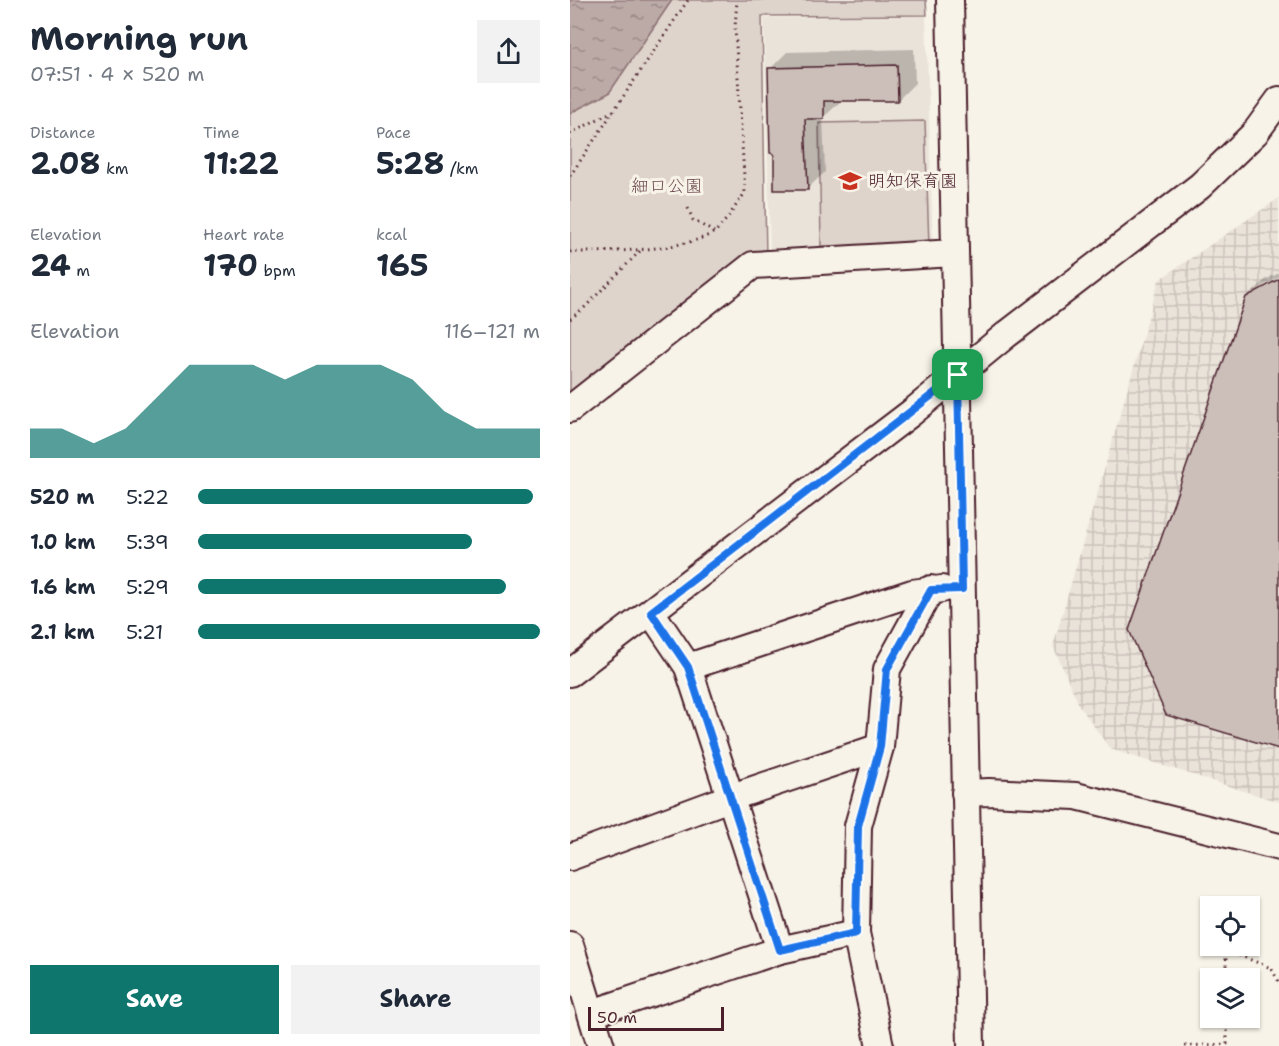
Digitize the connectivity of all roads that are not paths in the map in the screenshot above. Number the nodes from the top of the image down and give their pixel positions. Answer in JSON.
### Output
{"nodes":[{"id":1,"x":950,"y":0,"type":"edge"},
{"id":2,"x":1279,"y":100,"type":"edge"},
{"id":3,"x":954,"y":254,"type":"junction"},
{"id":4,"x":958,"y":375,"type":"junction"},
{"id":5,"x":570,"y":409,"type":"edge"},
{"id":6,"x":962,"y":589,"type":"junction"},
{"id":7,"x":931,"y":590,"type":"junction"},
{"id":8,"x":651,"y":612,"type":"junction"},
{"id":9,"x":688,"y":667,"type":"junction"},
{"id":10,"x":570,"y":673,"type":"edge"},
{"id":11,"x":880,"y":747,"type":"junction"},
{"id":12,"x":965,"y":793,"type":"junction"},
{"id":13,"x":732,"y":797,"type":"junction"},
{"id":14,"x":1279,"y":847,"type":"edge"},
{"id":15,"x":570,"y":857,"type":"edge"},
{"id":16,"x":856,"y":933,"type":"junction"},
{"id":17,"x":570,"y":945,"type":"edge"},
{"id":18,"x":780,"y":950,"type":"junction"},
{"id":19,"x":592,"y":1013,"type":"junction"},
{"id":20,"x":601,"y":1046,"type":"edge"},
{"id":21,"x":880,"y":1046,"type":"edge"},
{"id":22,"x":971,"y":1046,"type":"edge"}],
"edges":[{"from":1,"to":3,"type":"street"},
{"from":2,"to":4,"type":"street"},
{"from":3,"to":4,"type":"street"},
{"from":3,"to":5,"type":"street"},
{"from":4,"to":6,"type":"street"},
{"from":4,"to":8,"type":"street"},
{"from":6,"to":7,"type":"street"},
{"from":6,"to":12,"type":"street"},
{"from":7,"to":9,"type":"street"},
{"from":7,"to":11,"type":"street"},
{"from":8,"to":9,"type":"street"},
{"from":8,"to":10,"type":"street"},
{"from":9,"to":13,"type":"street"},
{"from":11,"to":13,"type":"street"},
{"from":11,"to":16,"type":"street"},
{"from":12,"to":14,"type":"street"},
{"from":12,"to":22,"type":"street"},
{"from":13,"to":15,"type":"street"},
{"from":13,"to":18,"type":"street"},
{"from":16,"to":18,"type":"street"},
{"from":16,"to":21,"type":"street"},
{"from":17,"to":19,"type":"street"},
{"from":18,"to":19,"type":"street"},
{"from":19,"to":20,"type":"street"}]}
